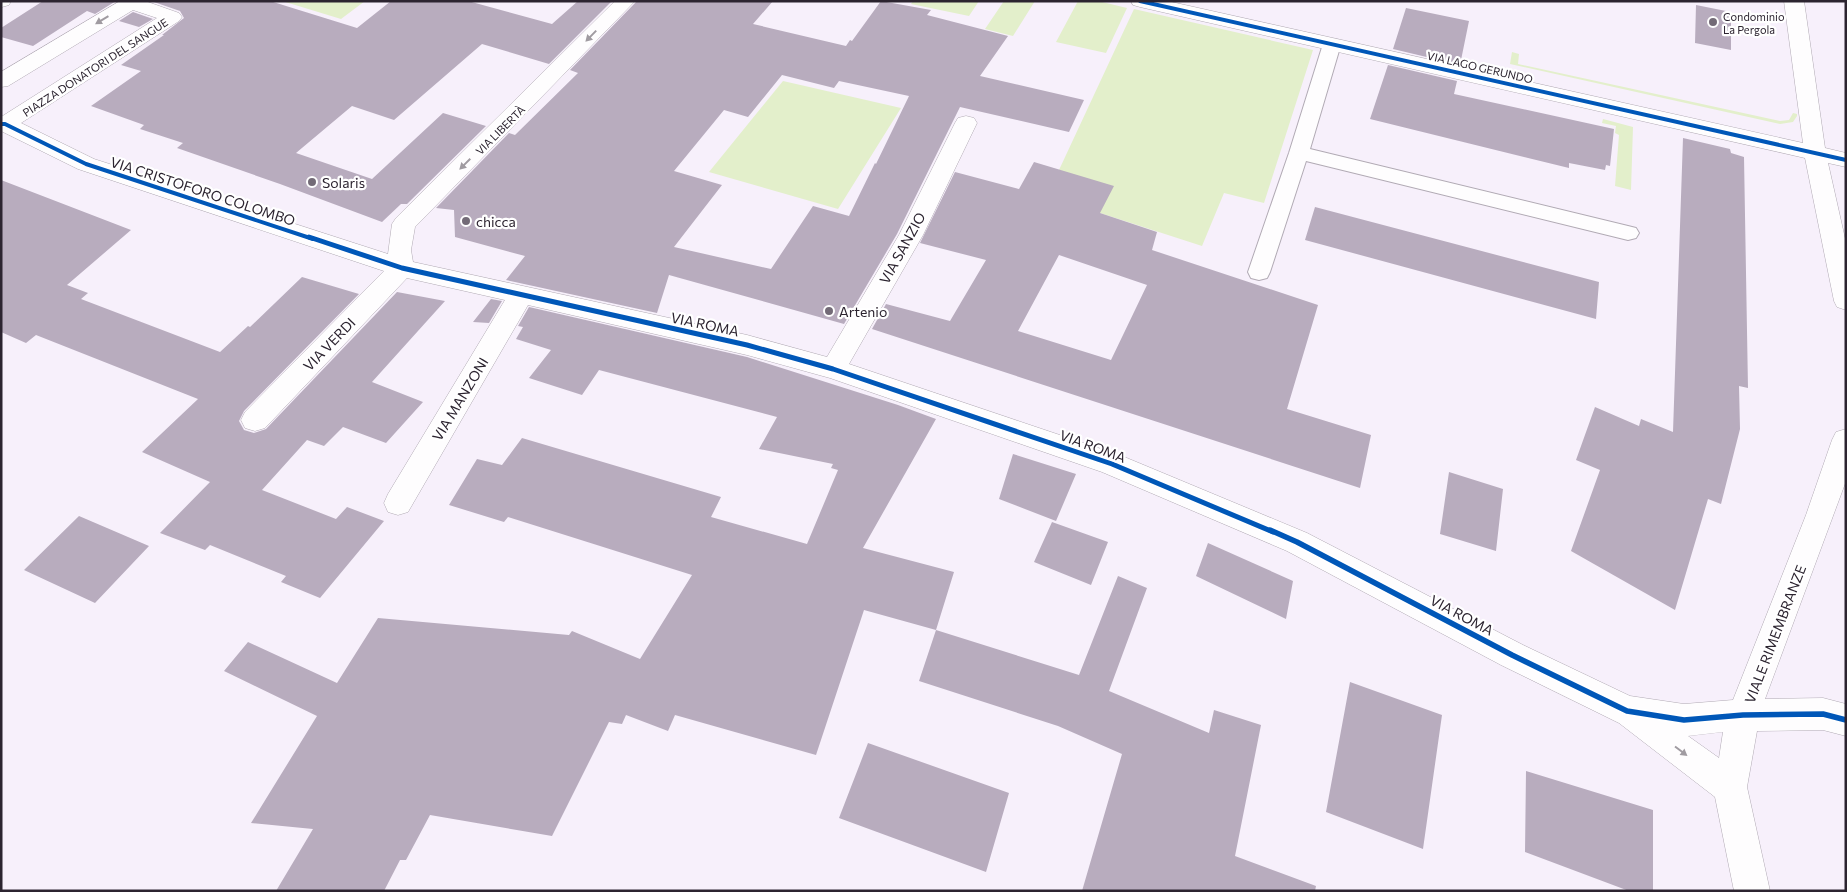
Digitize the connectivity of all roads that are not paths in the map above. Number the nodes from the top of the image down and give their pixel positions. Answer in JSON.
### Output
{"nodes":[{"id":1,"x":626,"y":1,"type":"edge"},
{"id":2,"x":1142,"y":1,"type":"edge"},
{"id":3,"x":1794,"y":1,"type":"edge"},
{"id":4,"x":1332,"y":44,"type":"junction"},
{"id":5,"x":1,"y":81,"type":"edge"},
{"id":6,"x":966,"y":123,"type":"dead end"},
{"id":7,"x":3,"y":124,"type":"edge"},
{"id":8,"x":1299,"y":153,"type":"junction"},
{"id":9,"x":1815,"y":153,"type":"junction"},
{"id":10,"x":1846,"y":160,"type":"edge"},
{"id":11,"x":1628,"y":233,"type":"dead end"},
{"id":12,"x":402,"y":268,"type":"junction"},
{"id":13,"x":1258,"y":272,"type":"dead end"},
{"id":14,"x":521,"y":295,"type":"junction"},
{"id":15,"x":1846,"y":302,"type":"edge"},
{"id":16,"x":833,"y":369,"type":"junction"},
{"id":17,"x":256,"y":420,"type":"dead end"},
{"id":18,"x":1846,"y":440,"type":"edge"},
{"id":19,"x":398,"y":503,"type":"dead end"},
{"id":20,"x":1628,"y":711,"type":"junction"},
{"id":21,"x":1743,"y":715,"type":"junction"},
{"id":22,"x":1846,"y":720,"type":"edge"},
{"id":23,"x":1730,"y":787,"type":"junction"},
{"id":24,"x":1752,"y":891,"type":"edge"}],
"edges":[{"from":1,"to":12,"type":"street","name":"VIA LIBERTÀ","one_way":true},
{"from":2,"to":4,"type":"street","name":"VIA LAGO GERUNDO"},
{"from":3,"to":9,"type":"street"},
{"from":4,"to":8,"type":"lane"},
{"from":4,"to":9,"type":"street","name":"VIA LAGO GERUNDO"},
{"from":7,"to":5,"type":"street","name":"PIAZZA DONATORI DEL SANGUE","one_way":true},
{"from":6,"to":16,"type":"street","name":"VIA SANZIO"},
{"from":7,"to":12,"type":"street","name":"VIA CRISTOFORO COLOMBO"},
{"from":8,"to":11,"type":"lane"},
{"from":8,"to":13,"type":"lane"},
{"from":9,"to":10,"type":"street","name":"VIA LAGO GERUNDO"},
{"from":9,"to":15,"type":"street"},
{"from":12,"to":14,"type":"street","name":"VIA ROMA"},
{"from":12,"to":17,"type":"street","name":"VIA VERDI"},
{"from":14,"to":16,"type":"street","name":"VIA ROMA"},
{"from":14,"to":19,"type":"street","name":"VIA MANZONI"},
{"from":16,"to":20,"type":"street","name":"VIA ROMA"},
{"from":18,"to":21,"type":"street","name":"VIALE RIMEMBRANZE"},
{"from":20,"to":21,"type":"street","name":"VIA ROMA"},
{"from":20,"to":23,"type":"street","name":"VIA ROMA","one_way":true},
{"from":21,"to":22,"type":"street","name":"VIA ROMA"},
{"from":21,"to":23,"type":"street","name":"VIALE RIMEMBRANZE"},
{"from":23,"to":24,"type":"street","name":"VIALE RIMEMBRANZE"}]}
